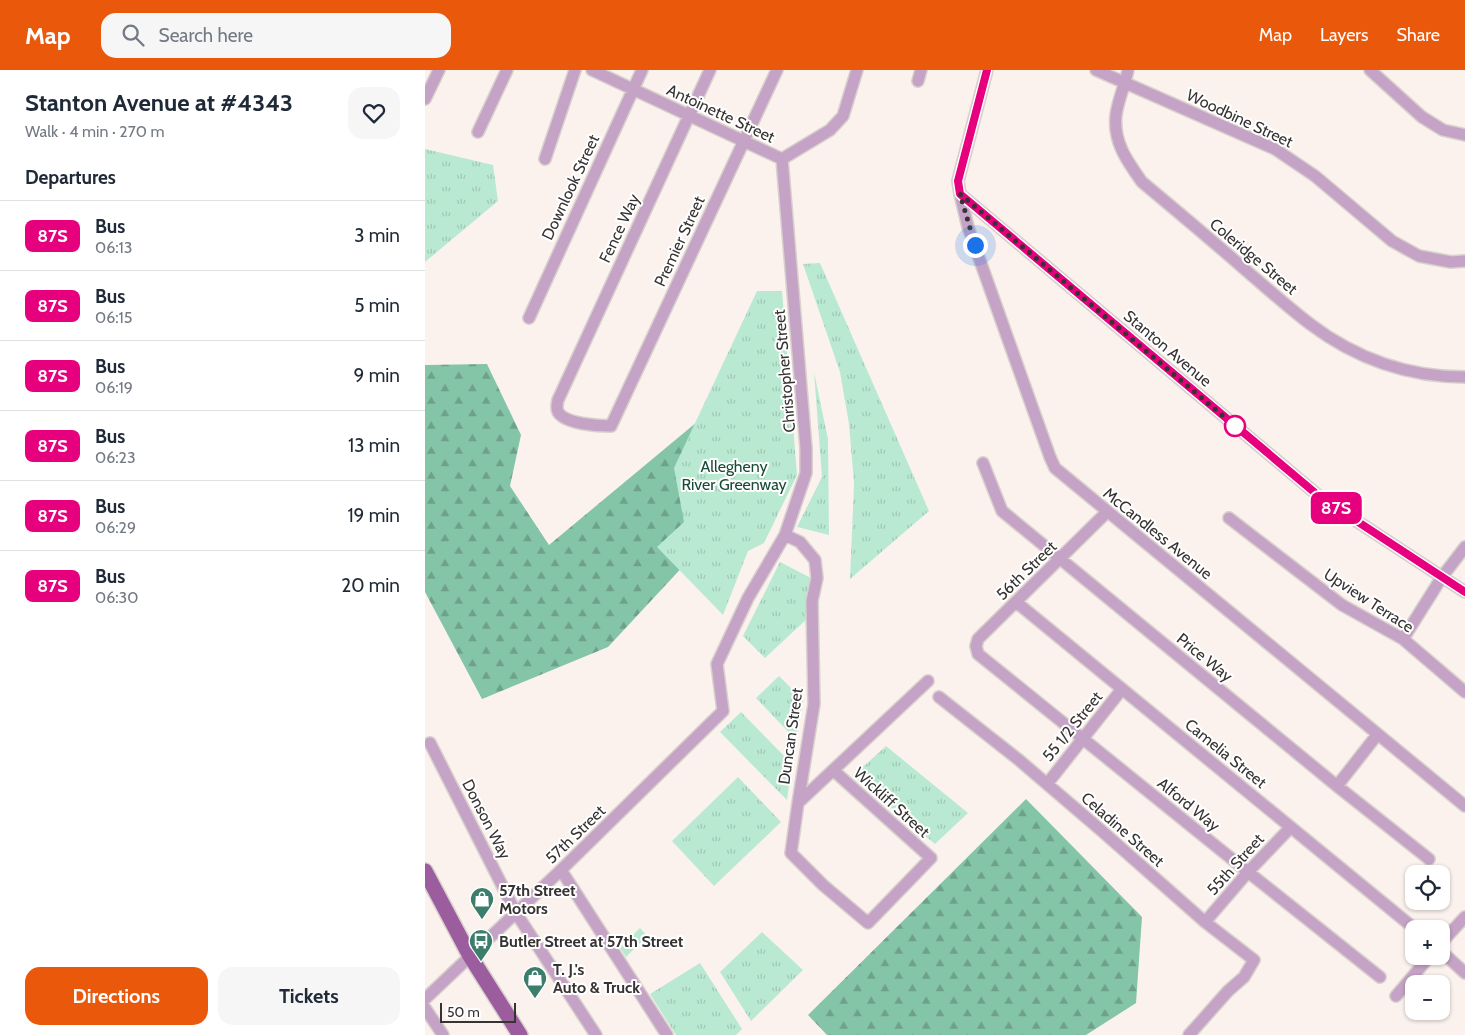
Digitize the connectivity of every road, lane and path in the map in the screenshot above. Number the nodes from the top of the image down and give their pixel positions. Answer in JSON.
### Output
{"nodes":[{"id":1,"x":439,"y":70,"type":"edge"},
{"id":2,"x":507,"y":70,"type":"edge"},
{"id":3,"x":575,"y":70,"type":"edge"},
{"id":4,"x":592,"y":70,"type":"edge"},
{"id":5,"x":642,"y":70,"type":"edge"},
{"id":6,"x":710,"y":70,"type":"edge"},
{"id":7,"x":777,"y":70,"type":"edge"},
{"id":8,"x":857,"y":70,"type":"edge"},
{"id":9,"x":987,"y":70,"type":"edge"},
{"id":10,"x":1095,"y":70,"type":"edge"},
{"id":11,"x":1128,"y":70,"type":"edge"},
{"id":12,"x":1370,"y":70,"type":"edge"},
{"id":13,"x":1125,"y":84,"type":"junction"},
{"id":14,"x":633,"y":89,"type":"junction"},
{"id":15,"x":425,"y":99,"type":"edge"},
{"id":16,"x":689,"y":116,"type":"junction"},
{"id":17,"x":477,"y":132,"type":"dead end"},
{"id":18,"x":1465,"y":135,"type":"edge"},
{"id":19,"x":744,"y":141,"type":"junction"},
{"id":20,"x":545,"y":159,"type":"dead end"},
{"id":21,"x":782,"y":159,"type":"junction"},
{"id":22,"x":960,"y":194,"type":"junction"},
{"id":23,"x":1465,"y":261,"type":"edge"},
{"id":24,"x":529,"y":318,"type":"dead end"},
{"id":25,"x":1465,"y":378,"type":"edge"},
{"id":26,"x":611,"y":426,"type":"joint"},
{"id":27,"x":983,"y":463,"type":"dead end"},
{"id":28,"x":1107,"y":512,"type":"junction"},
{"id":29,"x":1229,"y":518,"type":"dead end"},
{"id":30,"x":785,"y":535,"type":"junction"},
{"id":31,"x":1465,"y":547,"type":"edge"},
{"id":32,"x":1060,"y":558,"type":"junction"},
{"id":33,"x":1443,"y":577,"type":"junction"},
{"id":34,"x":1465,"y":592,"type":"edge"},
{"id":35,"x":1016,"y":602,"type":"junction"},
{"id":36,"x":1403,"y":639,"type":"junction"},
{"id":37,"x":978,"y":654,"type":"joint"},
{"id":38,"x":928,"y":681,"type":"dead end"},
{"id":39,"x":1122,"y":689,"type":"junction"},
{"id":40,"x":1465,"y":692,"type":"edge"},
{"id":41,"x":939,"y":697,"type":"dead end"},
{"id":42,"x":723,"y":711,"type":"joint"},
{"id":43,"x":1377,"y":735,"type":"junction"},
{"id":44,"x":1082,"y":737,"type":"junction"},
{"id":45,"x":430,"y":743,"type":"dead end"},
{"id":46,"x":833,"y":770,"type":"junction"},
{"id":47,"x":1047,"y":784,"type":"junction"},
{"id":48,"x":1337,"y":786,"type":"junction"},
{"id":49,"x":798,"y":803,"type":"junction"},
{"id":50,"x":1465,"y":806,"type":"edge"},
{"id":51,"x":1291,"y":828,"type":"junction"},
{"id":52,"x":1429,"y":859,"type":"dead end"},
{"id":53,"x":561,"y":870,"type":"junction"},
{"id":54,"x":425,"y":872,"type":"edge"},
{"id":55,"x":1247,"y":872,"type":"junction"},
{"id":56,"x":516,"y":913,"type":"junction"},
{"id":57,"x":1465,"y":917,"type":"edge"},
{"id":58,"x":1405,"y":921,"type":"edge"},
{"id":59,"x":1205,"y":922,"type":"junction"},
{"id":60,"x":868,"y":923,"type":"joint"},
{"id":61,"x":1450,"y":933,"type":"edge"},
{"id":62,"x":470,"y":956,"type":"junction"},
{"id":63,"x":1450,"y":960,"type":"edge"},
{"id":64,"x":1422,"y":965,"type":"edge"},
{"id":65,"x":1465,"y":974,"type":"edge"},
{"id":66,"x":1380,"y":977,"type":"dead end"},
{"id":67,"x":1396,"y":996,"type":"dead end"},
{"id":68,"x":425,"y":999,"type":"edge"},
{"id":69,"x":425,"y":1008,"type":"edge"},
{"id":70,"x":443,"y":1035,"type":"edge"},
{"id":71,"x":520,"y":1035,"type":"edge"},
{"id":72,"x":595,"y":1035,"type":"edge"},
{"id":73,"x":667,"y":1035,"type":"edge"},
{"id":74,"x":1189,"y":1035,"type":"edge"}],
"edges":[{"from":1,"to":15,"type":"street"},
{"from":2,"to":17,"type":"street"},
{"from":3,"to":20,"type":"street"},
{"from":4,"to":14,"type":"street","name":"Antoinette Street"},
{"from":5,"to":14,"type":"street","name":"Downlook Street"},
{"from":6,"to":16,"type":"street","name":"Fence Way"},
{"from":7,"to":19,"type":"street","name":"Premier Street"},
{"from":8,"to":21,"type":"street"},
{"from":9,"to":22,"type":"street"},
{"from":10,"to":13,"type":"street","name":"Woodbine Street"},
{"from":11,"to":13,"type":"street","name":"Coleridge Street"},
{"from":12,"to":18,"type":"street"},
{"from":13,"to":23,"type":"street","name":"Woodbine Street"},
{"from":13,"to":25,"type":"street","name":"Coleridge Street"},
{"from":14,"to":16,"type":"street","name":"Antoinette Street"},
{"from":14,"to":24,"type":"street","name":"Downlook Street"},
{"from":16,"to":19,"type":"street","name":"Antoinette Street"},
{"from":16,"to":26,"type":"street","name":"Fence Way"},
{"from":19,"to":21,"type":"street","name":"Antoinette Street"},
{"from":19,"to":26,"type":"street","name":"Premier Street"},
{"from":21,"to":30,"type":"street","name":"Christopher Street"},
{"from":22,"to":28,"type":"street","name":"McCandless Avenue"},
{"from":22,"to":33,"type":"street","name":"Stanton Avenue"},
{"from":27,"to":32,"type":"street","name":"Price Way"},
{"from":28,"to":32,"type":"street","name":"56th Street"},
{"from":28,"to":43,"type":"street","name":"McCandless Avenue"},
{"from":29,"to":36,"type":"street","name":"Upview Terrace"},
{"from":30,"to":42,"type":"street","name":"Christopher Street"},
{"from":30,"to":49,"type":"street","name":"Duncan Street"},
{"from":31,"to":33,"type":"street"},
{"from":32,"to":35,"type":"street","name":"56th Street"},
{"from":32,"to":48,"type":"street","name":"Price Way"},
{"from":33,"to":34,"type":"street","name":"Stanton Avenue"},
{"from":33,"to":36,"type":"street"},
{"from":35,"to":37,"type":"street","name":"56th Street"},
{"from":35,"to":39,"type":"street","name":"Camelia Street"},
{"from":36,"to":40,"type":"street","name":"Upview Terrace"},
{"from":37,"to":44,"type":"street","name":"Alford Way"},
{"from":38,"to":46,"type":"street"},
{"from":39,"to":44,"type":"street","name":"55 1/2 Street"},
{"from":39,"to":51,"type":"street","name":"Camelia Street"},
{"from":41,"to":47,"type":"street","name":"Celadine Street"},
{"from":42,"to":53,"type":"street","name":"57th Street"},
{"from":43,"to":48,"type":"street"},
{"from":43,"to":50,"type":"street","name":"McCandless Avenue"},
{"from":44,"to":47,"type":"street","name":"55 1/2 Street"},
{"from":44,"to":55,"type":"street","name":"Alford Way"},
{"from":45,"to":56,"type":"street","name":"Donson Way"},
{"from":46,"to":49,"type":"street"},
{"from":46,"to":60,"type":"street","name":"Wickliff Street"},
{"from":47,"to":59,"type":"street","name":"Celadine Street"},
{"from":48,"to":52,"type":"street","name":"Price Way"},
{"from":49,"to":60,"type":"street","name":"Duncan Street"},
{"from":51,"to":55,"type":"street","name":"55th Street"},
{"from":51,"to":58,"type":"street","name":"Camelia Street"},
{"from":53,"to":56,"type":"street","name":"57th Street"},
{"from":53,"to":73,"type":"street"},
{"from":54,"to":62,"type":"main road"},
{"from":55,"to":59,"type":"street","name":"55th Street"},
{"from":55,"to":66,"type":"street","name":"Alford Way"},
{"from":56,"to":62,"type":"street","name":"57th Street"},
{"from":56,"to":72,"type":"street","name":"Donson Way"},
{"from":57,"to":61,"type":"street"},
{"from":59,"to":74,"type":"street","name":"Celadine Street"},
{"from":62,"to":68,"type":"street","name":"57th Street"},
{"from":62,"to":71,"type":"main road"},
{"from":63,"to":65,"type":"street"},
{"from":64,"to":67,"type":"street"},
{"from":69,"to":70,"type":"street"}]}
